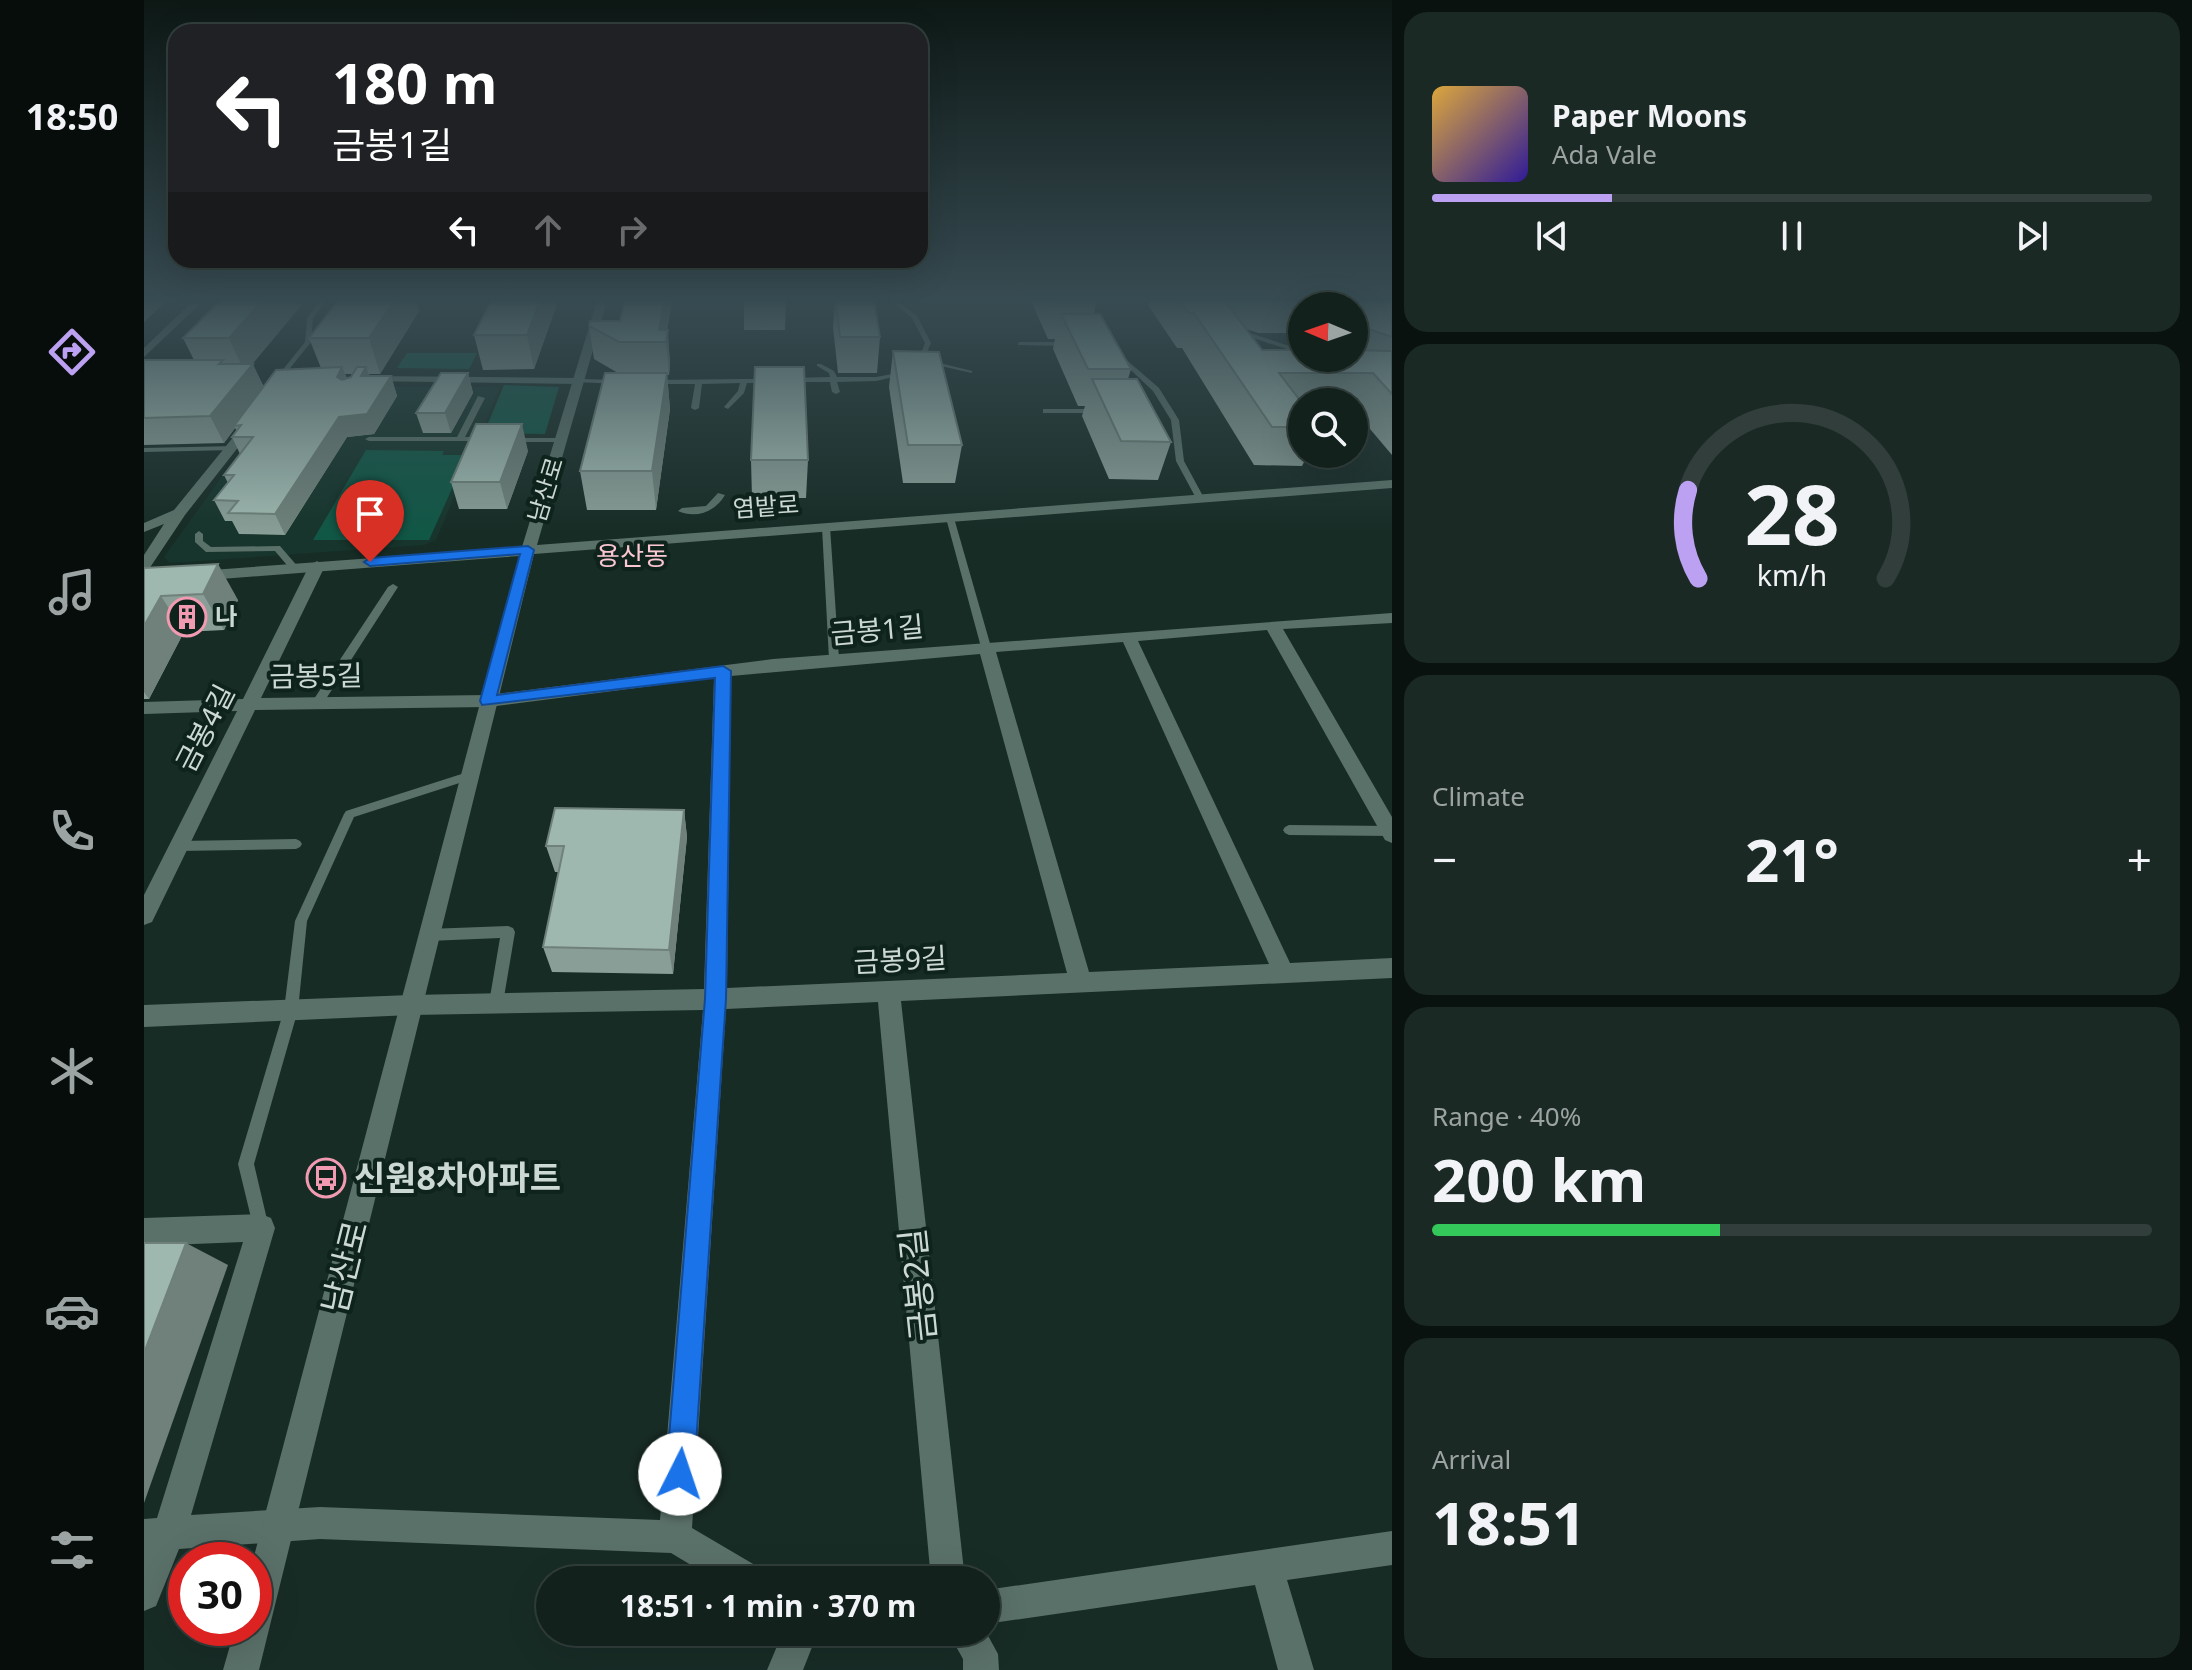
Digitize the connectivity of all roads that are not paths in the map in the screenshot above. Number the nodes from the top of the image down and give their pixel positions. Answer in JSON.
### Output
{"nodes":[{"id":1,"x":278,"y":379,"type":"edge"},
{"id":2,"x":299,"y":379,"type":"edge"},
{"id":3,"x":855,"y":379,"type":"edge"},
{"id":4,"x":1144,"y":379,"type":"edge"},
{"id":5,"x":834,"y":380,"type":"junction"},
{"id":6,"x":579,"y":381,"type":"junction"},
{"id":7,"x":744,"y":381,"type":"junction"},
{"id":8,"x":360,"y":382,"type":"edge"},
{"id":9,"x":633,"y":382,"type":"edge"},
{"id":10,"x":648,"y":382,"type":"edge"},
{"id":11,"x":699,"y":382,"type":"junction"},
{"id":12,"x":275,"y":383,"type":"joint"},
{"id":13,"x":836,"y":392,"type":"dead end"},
{"id":14,"x":481,"y":398,"type":"dead end"},
{"id":15,"x":728,"y":407,"type":"dead end"},
{"id":16,"x":695,"y":408,"type":"dead end"},
{"id":17,"x":1046,"y":411,"type":"dead end"},
{"id":18,"x":1108,"y":411,"type":"edge"},
{"id":19,"x":1155,"y":411,"type":"edge"},
{"id":20,"x":1170,"y":411,"type":"junction"},
{"id":21,"x":258,"y":414,"type":"edge"},
{"id":22,"x":369,"y":439,"type":"dead end"},
{"id":23,"x":460,"y":439,"type":"junction"},
{"id":24,"x":492,"y":440,"type":"edge"},
{"id":25,"x":507,"y":440,"type":"edge"},
{"id":26,"x":561,"y":440,"type":"junction"},
{"id":27,"x":233,"y":448,"type":"junction"},
{"id":28,"x":144,"y":450,"type":"edge"},
{"id":29,"x":1392,"y":484,"type":"edge"},
{"id":30,"x":721,"y":495,"type":"dead end"},
{"id":31,"x":1200,"y":498,"type":"junction"},
{"id":32,"x":682,"y":511,"type":"dead end"},
{"id":33,"x":179,"y":513,"type":"junction"},
{"id":34,"x":144,"y":515,"type":"edge"},
{"id":35,"x":950,"y":518,"type":"junction"},
{"id":36,"x":826,"y":527,"type":"junction"},
{"id":37,"x":144,"y":528,"type":"edge"},
{"id":38,"x":199,"y":534,"type":"dead end"},
{"id":39,"x":528,"y":550,"type":"junction"},
{"id":40,"x":144,"y":566,"type":"edge"},
{"id":41,"x":317,"y":566,"type":"junction"},
{"id":42,"x":294,"y":568,"type":"junction"},
{"id":43,"x":144,"y":580,"type":"edge"},
{"id":44,"x":393,"y":587,"type":"dead end"},
{"id":45,"x":1392,"y":618,"type":"edge"},
{"id":46,"x":1272,"y":625,"type":"junction"},
{"id":47,"x":1128,"y":636,"type":"junction"},
{"id":48,"x":986,"y":647,"type":"junction"},
{"id":49,"x":834,"y":659,"type":"junction"},
{"id":50,"x":723,"y":671,"type":"junction"},
{"id":51,"x":488,"y":701,"type":"junction"},
{"id":52,"x":318,"y":702,"type":"junction"},
{"id":53,"x":251,"y":703,"type":"junction"},
{"id":54,"x":144,"y":708,"type":"edge"},
{"id":55,"x":471,"y":775,"type":"junction"},
{"id":56,"x":1289,"y":830,"type":"dead end"},
{"id":57,"x":1391,"y":832,"type":"edge"},
{"id":58,"x":296,"y":844,"type":"dead end"},
{"id":59,"x":179,"y":846,"type":"junction"},
{"id":60,"x":144,"y":916,"type":"edge"},
{"id":61,"x":428,"y":935,"type":"junction"},
{"id":62,"x":1392,"y":968,"type":"edge"},
{"id":63,"x":1284,"y":973,"type":"junction"},
{"id":64,"x":1081,"y":982,"type":"junction"},
{"id":65,"x":888,"y":990,"type":"junction"},
{"id":66,"x":715,"y":999,"type":"junction"},
{"id":67,"x":496,"y":1003,"type":"junction"},
{"id":68,"x":411,"y":1005,"type":"junction"},
{"id":69,"x":291,"y":1010,"type":"junction"},
{"id":70,"x":144,"y":1016,"type":"edge"},
{"id":71,"x":261,"y":1228,"type":"junction"},
{"id":72,"x":144,"y":1232,"type":"edge"},
{"id":73,"x":280,"y":1524,"type":"junction"},
{"id":74,"x":157,"y":1534,"type":"edge"},
{"id":75,"x":675,"y":1537,"type":"junction"},
{"id":76,"x":1392,"y":1548,"type":"edge"},
{"id":77,"x":272,"y":1554,"type":"edge"},
{"id":78,"x":1266,"y":1565,"type":"junction"},
{"id":79,"x":724,"y":1566,"type":"edge"},
{"id":80,"x":947,"y":1566,"type":"edge"},
{"id":81,"x":144,"y":1594,"type":"edge"},
{"id":82,"x":1000,"y":1605,"type":"edge"},
{"id":83,"x":247,"y":1646,"type":"edge"},
{"id":84,"x":795,"y":1646,"type":"edge"},
{"id":85,"x":975,"y":1646,"type":"edge"},
{"id":86,"x":241,"y":1670,"type":"edge"},
{"id":87,"x":785,"y":1670,"type":"edge"},
{"id":88,"x":981,"y":1670,"type":"edge"},
{"id":89,"x":1296,"y":1670,"type":"edge"}],
"edges":[{"from":1,"to":12,"type":"lane"},
{"from":2,"to":12,"type":"street"},
{"from":3,"to":5,"type":"lane"},
{"from":4,"to":20,"type":"lane"},
{"from":5,"to":7,"type":"lane"},
{"from":5,"to":13,"type":"lane"},
{"from":6,"to":8,"type":"street"},
{"from":6,"to":9,"type":"lane"},
{"from":6,"to":26,"type":"street","name":"남산로"},
{"from":7,"to":11,"type":"lane"},
{"from":7,"to":15,"type":"lane"},
{"from":10,"to":11,"type":"lane"},
{"from":11,"to":16,"type":"lane"},
{"from":14,"to":23,"type":"lane"},
{"from":17,"to":18,"type":"lane"},
{"from":19,"to":20,"type":"lane"},
{"from":20,"to":31,"type":"lane"},
{"from":21,"to":27,"type":"street"},
{"from":22,"to":23,"type":"lane"},
{"from":23,"to":24,"type":"lane"},
{"from":25,"to":26,"type":"lane"},
{"from":26,"to":39,"type":"street","name":"남산로"},
{"from":27,"to":28,"type":"lane"},
{"from":27,"to":33,"type":"street"},
{"from":29,"to":31,"type":"street","name":"염밭로"},
{"from":30,"to":32,"type":"lane"},
{"from":31,"to":35,"type":"street","name":"염밭로"},
{"from":33,"to":34,"type":"street"},
{"from":33,"to":37,"type":"street"},
{"from":33,"to":40,"type":"street"},
{"from":35,"to":36,"type":"street","name":"염밭로"},
{"from":35,"to":48,"type":"lane"},
{"from":36,"to":39,"type":"street","name":"염밭로"},
{"from":36,"to":49,"type":"lane"},
{"from":38,"to":42,"type":"lane"},
{"from":39,"to":41,"type":"street","name":"염밭로"},
{"from":39,"to":51,"type":"street","name":"남산로"},
{"from":41,"to":42,"type":"street","name":"염밭로"},
{"from":41,"to":53,"type":"street","name":"금봉4길"},
{"from":42,"to":43,"type":"street","name":"염밭로"},
{"from":44,"to":52,"type":"lane"},
{"from":45,"to":46,"type":"street","name":"금봉1길"},
{"from":46,"to":47,"type":"street","name":"금봉1길"},
{"from":46,"to":57,"type":"street"},
{"from":47,"to":48,"type":"street","name":"금봉1길"},
{"from":47,"to":63,"type":"street"},
{"from":48,"to":49,"type":"street","name":"금봉1길"},
{"from":48,"to":64,"type":"street"},
{"from":49,"to":50,"type":"street","name":"금봉1길"},
{"from":50,"to":51,"type":"street","name":"금봉1길"},
{"from":50,"to":66,"type":"street"},
{"from":51,"to":52,"type":"street","name":"금봉5길"},
{"from":51,"to":55,"type":"street","name":"남산로"},
{"from":52,"to":53,"type":"street","name":"금봉5길"},
{"from":53,"to":54,"type":"street","name":"금봉5길"},
{"from":53,"to":59,"type":"street","name":"금봉4길"},
{"from":55,"to":61,"type":"street","name":"남산로"},
{"from":55,"to":69,"type":"lane"},
{"from":56,"to":57,"type":"lane"},
{"from":58,"to":59,"type":"lane"},
{"from":59,"to":60,"type":"street","name":"금봉4길"},
{"from":61,"to":67,"type":"lane"},
{"from":61,"to":68,"type":"street","name":"남산로"},
{"from":62,"to":63,"type":"street","name":"금봉9길"},
{"from":63,"to":64,"type":"street","name":"금봉9길"},
{"from":64,"to":65,"type":"street","name":"금봉9길"},
{"from":65,"to":66,"type":"street","name":"금봉9길"},
{"from":65,"to":80,"type":"street","name":"금봉2길"},
{"from":66,"to":67,"type":"street","name":"금봉9길"},
{"from":66,"to":75,"type":"street"},
{"from":67,"to":68,"type":"street","name":"금봉9길"},
{"from":68,"to":69,"type":"street"},
{"from":68,"to":73,"type":"street","name":"남산로"},
{"from":69,"to":70,"type":"street"},
{"from":69,"to":71,"type":"lane"},
{"from":71,"to":72,"type":"street"},
{"from":71,"to":74,"type":"street"},
{"from":73,"to":74,"type":"street"},
{"from":73,"to":75,"type":"street"},
{"from":73,"to":77,"type":"street","name":"남산로"},
{"from":74,"to":81,"type":"street"},
{"from":75,"to":79,"type":"street"},
{"from":76,"to":78,"type":"street"},
{"from":78,"to":82,"type":"street"},
{"from":78,"to":89,"type":"street"},
{"from":83,"to":86,"type":"street"},
{"from":84,"to":87,"type":"street"},
{"from":85,"to":88,"type":"street"}]}
